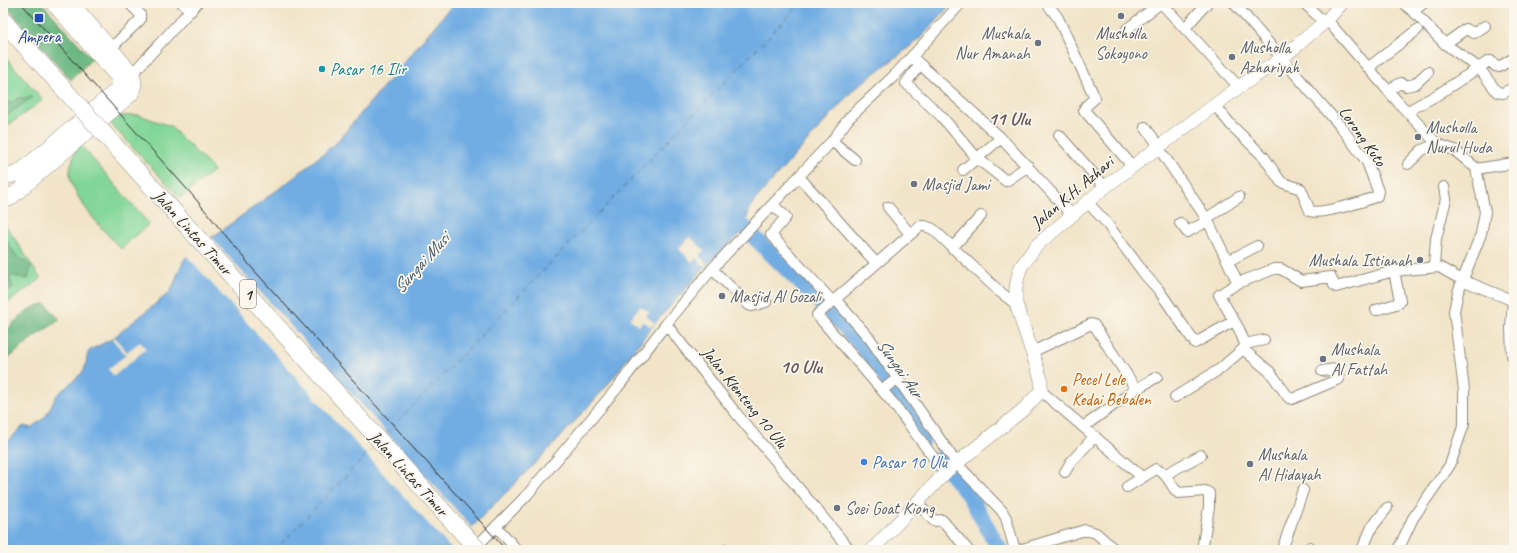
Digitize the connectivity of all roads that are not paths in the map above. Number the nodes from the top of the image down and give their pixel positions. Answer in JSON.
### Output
{"nodes":[{"id":1,"x":52,"y":3,"type":"edge"},
{"id":2,"x":71,"y":3,"type":"edge"},
{"id":3,"x":129,"y":3,"type":"edge"},
{"id":4,"x":182,"y":3,"type":"edge"},
{"id":5,"x":961,"y":3,"type":"edge"},
{"id":6,"x":1047,"y":3,"type":"edge"},
{"id":7,"x":1160,"y":3,"type":"edge"},
{"id":8,"x":1207,"y":3,"type":"edge"},
{"id":9,"x":1234,"y":3,"type":"edge"},
{"id":10,"x":1304,"y":3,"type":"edge"},
{"id":11,"x":1342,"y":3,"type":"edge"},
{"id":12,"x":1403,"y":3,"type":"edge"},
{"id":13,"x":1424,"y":3,"type":"edge"},
{"id":14,"x":194,"y":7,"type":"edge"},
{"id":15,"x":1413,"y":11,"type":"junction"},
{"id":16,"x":3,"y":20,"type":"edge"},
{"id":17,"x":1326,"y":21,"type":"junction"},
{"id":18,"x":1485,"y":26,"type":"dead end"},
{"id":19,"x":1185,"y":28,"type":"junction"},
{"id":20,"x":1127,"y":29,"type":"dead end"},
{"id":21,"x":1417,"y":30,"type":"dead end"},
{"id":22,"x":11,"y":39,"type":"edge"},
{"id":23,"x":1445,"y":44,"type":"junction"},
{"id":24,"x":110,"y":49,"type":"junction"},
{"id":25,"x":1514,"y":58,"type":"edge"},
{"id":26,"x":1281,"y":59,"type":"junction"},
{"id":27,"x":916,"y":60,"type":"junction"},
{"id":28,"x":1369,"y":67,"type":"junction"},
{"id":29,"x":1479,"y":68,"type":"junction"},
{"id":30,"x":1428,"y":72,"type":"dead end"},
{"id":31,"x":132,"y":74,"type":"junction"},
{"id":32,"x":1239,"y":87,"type":"junction"},
{"id":33,"x":1514,"y":88,"type":"edge"},
{"id":34,"x":1388,"y":90,"type":"junction"},
{"id":35,"x":1215,"y":105,"type":"junction"},
{"id":36,"x":1408,"y":111,"type":"junction"},
{"id":37,"x":1145,"y":127,"type":"dead end"},
{"id":38,"x":1058,"y":135,"type":"dead end"},
{"id":39,"x":1001,"y":138,"type":"junction"},
{"id":40,"x":832,"y":141,"type":"junction"},
{"id":41,"x":1437,"y":144,"type":"junction"},
{"id":42,"x":1158,"y":146,"type":"junction"},
{"id":43,"x":980,"y":156,"type":"junction"},
{"id":44,"x":855,"y":160,"type":"dead end"},
{"id":45,"x":1514,"y":163,"type":"edge"},
{"id":46,"x":1408,"y":164,"type":"dead end"},
{"id":47,"x":1028,"y":166,"type":"junction"},
{"id":48,"x":1132,"y":166,"type":"junction"},
{"id":49,"x":1476,"y":169,"type":"junction"},
{"id":50,"x":963,"y":170,"type":"dead end"},
{"id":51,"x":3,"y":175,"type":"edge"},
{"id":52,"x":801,"y":179,"type":"dead end"},
{"id":53,"x":1105,"y":187,"type":"junction"},
{"id":54,"x":1444,"y":187,"type":"dead end"},
{"id":55,"x":3,"y":192,"type":"edge"},
{"id":56,"x":1239,"y":197,"type":"dead end"},
{"id":57,"x":1088,"y":203,"type":"junction"},
{"id":58,"x":888,"y":207,"type":"dead end"},
{"id":59,"x":776,"y":208,"type":"dead end"},
{"id":60,"x":1072,"y":215,"type":"junction"},
{"id":61,"x":981,"y":216,"type":"dead end"},
{"id":62,"x":1207,"y":220,"type":"junction"},
{"id":63,"x":1180,"y":223,"type":"dead end"},
{"id":64,"x":910,"y":234,"type":"junction"},
{"id":65,"x":1257,"y":246,"type":"dead end"},
{"id":66,"x":952,"y":248,"type":"junction"},
{"id":67,"x":1228,"y":261,"type":"junction"},
{"id":68,"x":876,"y":263,"type":"junction"},
{"id":69,"x":1434,"y":266,"type":"junction"},
{"id":70,"x":712,"y":269,"type":"junction"},
{"id":71,"x":1394,"y":271,"type":"junction"},
{"id":72,"x":1462,"y":279,"type":"junction"},
{"id":73,"x":1238,"y":283,"type":"junction"},
{"id":74,"x":832,"y":301,"type":"junction"},
{"id":75,"x":1513,"y":301,"type":"edge"},
{"id":76,"x":766,"y":302,"type":"dead end"},
{"id":77,"x":1016,"y":304,"type":"junction"},
{"id":78,"x":1376,"y":310,"type":"dead end"},
{"id":79,"x":1234,"y":321,"type":"junction"},
{"id":80,"x":666,"y":324,"type":"junction"},
{"id":81,"x":1264,"y":340,"type":"dead end"},
{"id":82,"x":1244,"y":347,"type":"junction"},
{"id":83,"x":1032,"y":352,"type":"junction"},
{"id":84,"x":1512,"y":355,"type":"dead end"},
{"id":85,"x":1322,"y":371,"type":"dead end"},
{"id":86,"x":1157,"y":377,"type":"dead end"},
{"id":87,"x":897,"y":379,"type":"junction"},
{"id":88,"x":884,"y":389,"type":"junction"},
{"id":89,"x":1136,"y":389,"type":"junction"},
{"id":90,"x":1041,"y":391,"type":"junction"},
{"id":91,"x":1175,"y":397,"type":"dead end"},
{"id":92,"x":1083,"y":427,"type":"junction"},
{"id":93,"x":1095,"y":436,"type":"junction"},
{"id":94,"x":1200,"y":454,"type":"dead end"},
{"id":95,"x":951,"y":468,"type":"junction"},
{"id":96,"x":1065,"y":472,"type":"dead end"},
{"id":97,"x":1166,"y":474,"type":"junction"},
{"id":98,"x":1142,"y":477,"type":"junction"},
{"id":99,"x":1127,"y":487,"type":"dead end"},
{"id":100,"x":1303,"y":490,"type":"dead end"},
{"id":101,"x":918,"y":504,"type":"junction"},
{"id":102,"x":1387,"y":508,"type":"dead end"},
{"id":103,"x":496,"y":526,"type":"junction"},
{"id":104,"x":875,"y":549,"type":"edge"},
{"id":105,"x":465,"y":550,"type":"edge"},
{"id":106,"x":473,"y":550,"type":"edge"},
{"id":107,"x":478,"y":550,"type":"edge"},
{"id":108,"x":516,"y":550,"type":"edge"},
{"id":109,"x":725,"y":550,"type":"edge"},
{"id":110,"x":729,"y":550,"type":"edge"},
{"id":111,"x":850,"y":550,"type":"edge"},
{"id":112,"x":968,"y":550,"type":"edge"},
{"id":113,"x":1015,"y":550,"type":"edge"},
{"id":114,"x":1019,"y":550,"type":"edge"},
{"id":115,"x":1115,"y":550,"type":"edge"},
{"id":116,"x":1202,"y":550,"type":"edge"},
{"id":117,"x":1282,"y":550,"type":"edge"},
{"id":118,"x":1362,"y":550,"type":"edge"},
{"id":119,"x":1398,"y":550,"type":"edge"}],
"edges":[{"from":1,"to":51,"type":"main road"},
{"from":2,"to":24,"type":"main road"},
{"from":3,"to":24,"type":"street"},
{"from":4,"to":14,"type":"street"},
{"from":5,"to":27,"type":"street"},
{"from":6,"to":48,"type":"street"},
{"from":7,"to":19,"type":"street"},
{"from":7,"to":20,"type":"street"},
{"from":8,"to":19,"type":"street"},
{"from":9,"to":26,"type":"street"},
{"from":10,"to":17,"type":"street"},
{"from":11,"to":17,"type":"street","name":"Jalan K.H. Azhari"},
{"from":12,"to":15,"type":"street"},
{"from":13,"to":15,"type":"street"},
{"from":14,"to":31,"type":"street"},
{"from":15,"to":23,"type":"street"},
{"from":16,"to":22,"type":"highway","name":"Jalan Lintas Timur","number":"1"},
{"from":17,"to":26,"type":"street","name":"Jalan K.H. Azhari"},
{"from":17,"to":28,"type":"street"},
{"from":18,"to":23,"type":"street"},
{"from":19,"to":32,"type":"street"},
{"from":21,"to":28,"type":"street"},
{"from":22,"to":105,"type":"highway","name":"Jalan Lintas Timur","number":"1"},
{"from":22,"to":107,"type":"highway","name":"Jalan Lintas Timur","number":"1","bridge":true},
{"from":23,"to":29,"type":"street"},
{"from":24,"to":31,"type":"main road"},
{"from":25,"to":29,"type":"street"},
{"from":26,"to":32,"type":"street","name":"Jalan K.H. Azhari"},
{"from":26,"to":35,"type":"street","name":"Lorong Kuto"},
{"from":27,"to":39,"type":"street"},
{"from":27,"to":40,"type":"street"},
{"from":27,"to":43,"type":"street"},
{"from":28,"to":34,"type":"street"},
{"from":29,"to":33,"type":"street"},
{"from":29,"to":36,"type":"street"},
{"from":30,"to":34,"type":"street"},
{"from":31,"to":55,"type":"main road"},
{"from":32,"to":35,"type":"street","name":"Jalan K.H. Azhari"},
{"from":34,"to":36,"type":"street"},
{"from":35,"to":42,"type":"street","name":"Jalan K.H. Azhari"},
{"from":36,"to":41,"type":"street"},
{"from":37,"to":42,"type":"street"},
{"from":38,"to":53,"type":"street"},
{"from":39,"to":43,"type":"street"},
{"from":39,"to":47,"type":"street"},
{"from":40,"to":44,"type":"street"},
{"from":40,"to":70,"type":"street"},
{"from":41,"to":46,"type":"street"},
{"from":41,"to":49,"type":"street"},
{"from":42,"to":48,"type":"street","name":"Jalan K.H. Azhari"},
{"from":42,"to":62,"type":"street"},
{"from":43,"to":47,"type":"street"},
{"from":43,"to":50,"type":"street"},
{"from":45,"to":49,"type":"street"},
{"from":47,"to":60,"type":"street"},
{"from":48,"to":53,"type":"street","name":"Jalan K.H. Azhari"},
{"from":49,"to":72,"type":"street"},
{"from":52,"to":68,"type":"street"},
{"from":53,"to":57,"type":"street","name":"Jalan K.H. Azhari"},
{"from":54,"to":69,"type":"street"},
{"from":56,"to":62,"type":"street"},
{"from":57,"to":60,"type":"street","name":"Jalan K.H. Azhari"},
{"from":57,"to":79,"type":"street"},
{"from":58,"to":64,"type":"street"},
{"from":59,"to":74,"type":"street"},
{"from":60,"to":77,"type":"street","name":"Jalan K.H. Azhari"},
{"from":61,"to":66,"type":"street"},
{"from":62,"to":63,"type":"street"},
{"from":62,"to":67,"type":"street"},
{"from":64,"to":66,"type":"street"},
{"from":64,"to":68,"type":"street"},
{"from":65,"to":67,"type":"street"},
{"from":66,"to":77,"type":"street"},
{"from":67,"to":73,"type":"street"},
{"from":68,"to":74,"type":"street"},
{"from":69,"to":71,"type":"street"},
{"from":69,"to":72,"type":"street"},
{"from":70,"to":76,"type":"street"},
{"from":70,"to":80,"type":"street"},
{"from":71,"to":73,"type":"street"},
{"from":71,"to":78,"type":"street"},
{"from":72,"to":75,"type":"street"},
{"from":72,"to":119,"type":"street"},
{"from":73,"to":79,"type":"street"},
{"from":74,"to":87,"type":"street"},
{"from":74,"to":88,"type":"street"},
{"from":75,"to":84,"type":"street"},
{"from":77,"to":83,"type":"street","name":"Jalan K.H. Azhari"},
{"from":79,"to":82,"type":"street"},
{"from":80,"to":103,"type":"street"},
{"from":80,"to":111,"type":"street","name":"Jalan Klenteng 10 Ulu"},
{"from":81,"to":82,"type":"street"},
{"from":82,"to":85,"type":"street"},
{"from":82,"to":91,"type":"street"},
{"from":83,"to":89,"type":"street"},
{"from":83,"to":90,"type":"street","name":"Jalan K.H. Azhari"},
{"from":86,"to":89,"type":"street"},
{"from":87,"to":88,"type":"street"},
{"from":87,"to":95,"type":"street"},
{"from":88,"to":95,"type":"street"},
{"from":89,"to":92,"type":"street"},
{"from":90,"to":92,"type":"street"},
{"from":90,"to":95,"type":"street"},
{"from":92,"to":93,"type":"street"},
{"from":93,"to":96,"type":"street"},
{"from":93,"to":98,"type":"street"},
{"from":94,"to":97,"type":"street"},
{"from":95,"to":101,"type":"street"},
{"from":95,"to":113,"type":"street"},
{"from":97,"to":98,"type":"street"},
{"from":97,"to":116,"type":"street"},
{"from":98,"to":99,"type":"street"},
{"from":100,"to":117,"type":"street"},
{"from":101,"to":104,"type":"street"},
{"from":101,"to":112,"type":"street"},
{"from":102,"to":118,"type":"street"},
{"from":103,"to":106,"type":"street"},
{"from":103,"to":108,"type":"street"},
{"from":109,"to":110,"type":"street"},
{"from":114,"to":115,"type":"street"}]}
